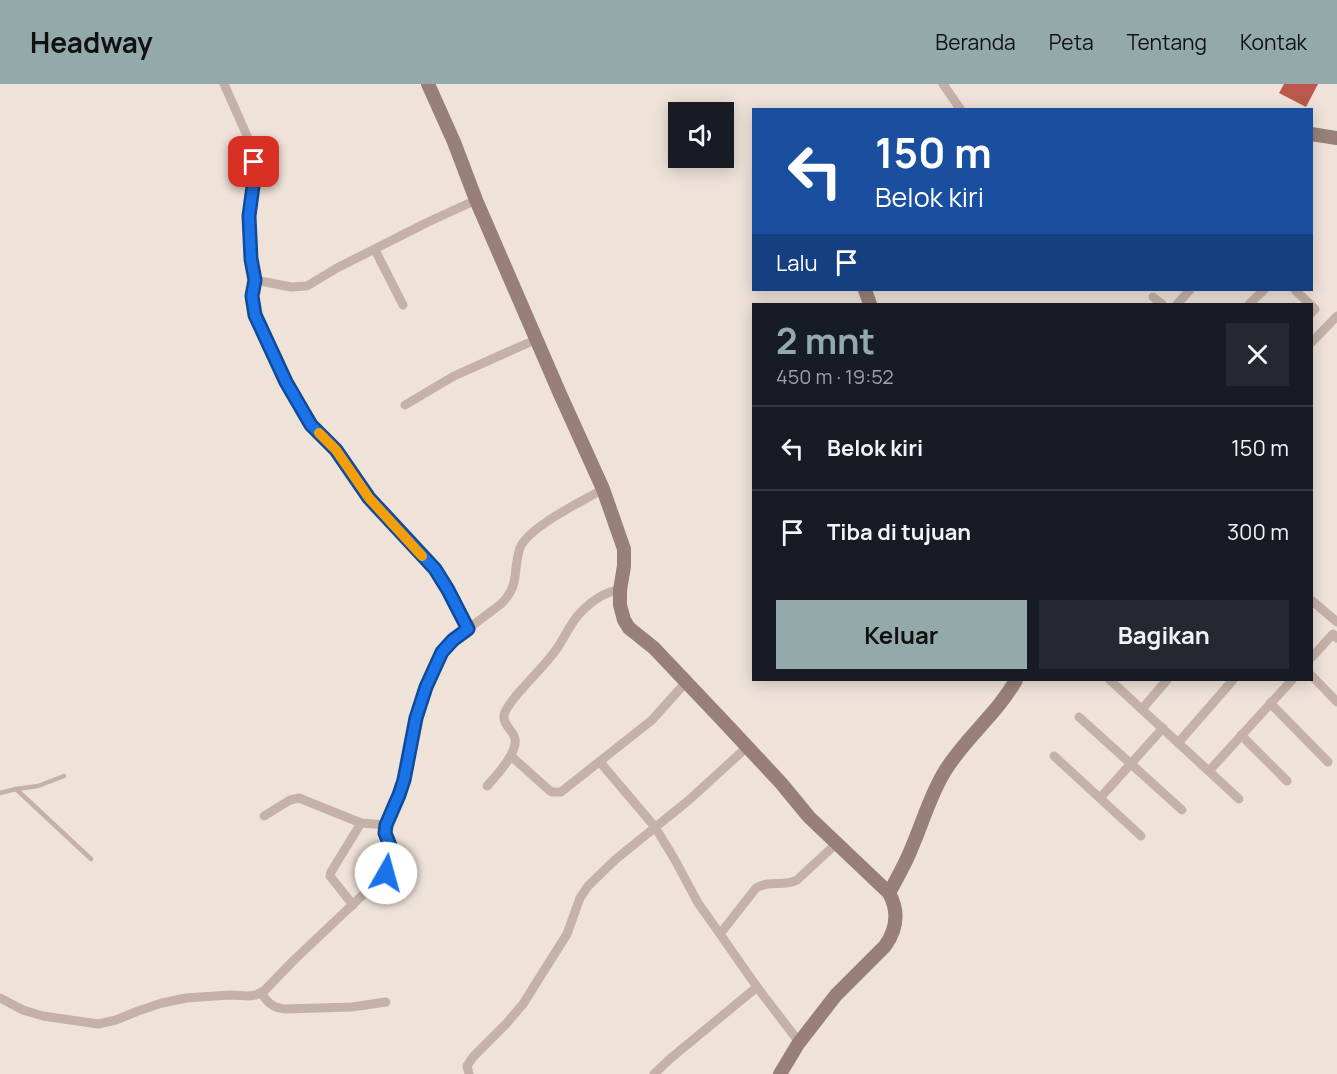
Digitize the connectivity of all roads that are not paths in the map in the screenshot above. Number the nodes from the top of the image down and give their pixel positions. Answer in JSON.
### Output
{"nodes":[{"id":1,"x":224,"y":84,"type":"edge"},
{"id":2,"x":428,"y":84,"type":"edge"},
{"id":3,"x":943,"y":84,"type":"edge"},
{"id":4,"x":961,"y":108,"type":"edge"},
{"id":5,"x":1313,"y":134,"type":"edge"},
{"id":6,"x":1337,"y":138,"type":"edge"},
{"id":7,"x":476,"y":200,"type":"junction"},
{"id":8,"x":375,"y":250,"type":"junction"},
{"id":9,"x":255,"y":280,"type":"junction"},
{"id":10,"x":1189,"y":291,"type":"edge"},
{"id":11,"x":1263,"y":291,"type":"edge"},
{"id":12,"x":1296,"y":291,"type":"edge"},
{"id":13,"x":1153,"y":297,"type":"dead end"},
{"id":14,"x":1161,"y":303,"type":"edge"},
{"id":15,"x":1178,"y":303,"type":"edge"},
{"id":16,"x":1250,"y":303,"type":"edge"},
{"id":17,"x":1309,"y":303,"type":"edge"},
{"id":18,"x":403,"y":305,"type":"dead end"},
{"id":19,"x":1337,"y":316,"type":"edge"},
{"id":20,"x":537,"y":339,"type":"junction"},
{"id":21,"x":1313,"y":341,"type":"edge"},
{"id":22,"x":405,"y":405,"type":"dead end"},
{"id":23,"x":603,"y":489,"type":"junction"},
{"id":24,"x":620,"y":590,"type":"junction"},
{"id":25,"x":1313,"y":602,"type":"edge"},
{"id":26,"x":1337,"y":622,"type":"edge"},
{"id":27,"x":468,"y":629,"type":"junction"},
{"id":28,"x":1337,"y":638,"type":"edge"},
{"id":29,"x":1313,"y":656,"type":"edge"},
{"id":30,"x":1313,"y":677,"type":"edge"},
{"id":31,"x":1015,"y":681,"type":"edge"},
{"id":32,"x":1111,"y":681,"type":"edge"},
{"id":33,"x":1166,"y":681,"type":"edge"},
{"id":34,"x":1232,"y":681,"type":"edge"},
{"id":35,"x":1291,"y":681,"type":"edge"},
{"id":36,"x":686,"y":682,"type":"junction"},
{"id":37,"x":1337,"y":702,"type":"edge"},
{"id":38,"x":1270,"y":703,"type":"junction"},
{"id":39,"x":1142,"y":709,"type":"junction"},
{"id":40,"x":1079,"y":717,"type":"dead end"},
{"id":41,"x":1163,"y":729,"type":"junction"},
{"id":42,"x":1241,"y":735,"type":"junction"},
{"id":43,"x":1178,"y":742,"type":"junction"},
{"id":44,"x":747,"y":747,"type":"junction"},
{"id":45,"x":511,"y":756,"type":"junction"},
{"id":46,"x":1054,"y":756,"type":"dead end"},
{"id":47,"x":600,"y":762,"type":"junction"},
{"id":48,"x":1328,"y":762,"type":"dead end"},
{"id":49,"x":1131,"y":764,"type":"junction"},
{"id":50,"x":1209,"y":771,"type":"junction"},
{"id":51,"x":64,"y":776,"type":"dead end"},
{"id":52,"x":1287,"y":781,"type":"dead end"},
{"id":53,"x":487,"y":786,"type":"dead end"},
{"id":54,"x":16,"y":789,"type":"junction"},
{"id":55,"x":0,"y":793,"type":"edge"},
{"id":56,"x":1100,"y":798,"type":"junction"},
{"id":57,"x":1239,"y":799,"type":"dead end"},
{"id":58,"x":1182,"y":810,"type":"dead end"},
{"id":59,"x":264,"y":816,"type":"dead end"},
{"id":60,"x":362,"y":824,"type":"junction"},
{"id":61,"x":386,"y":825,"type":"junction"},
{"id":62,"x":655,"y":827,"type":"junction"},
{"id":63,"x":1141,"y":836,"type":"dead end"},
{"id":64,"x":837,"y":843,"type":"junction"},
{"id":65,"x":91,"y":859,"type":"dead end"},
{"id":66,"x":889,"y":893,"type":"junction"},
{"id":67,"x":352,"y":905,"type":"junction"},
{"id":68,"x":720,"y":934,"type":"junction"},
{"id":69,"x":757,"y":987,"type":"junction"},
{"id":70,"x":261,"y":993,"type":"junction"},
{"id":71,"x":0,"y":998,"type":"edge"},
{"id":72,"x":386,"y":1002,"type":"dead end"},
{"id":73,"x":799,"y":1042,"type":"junction"},
{"id":74,"x":469,"y":1074,"type":"edge"},
{"id":75,"x":654,"y":1074,"type":"edge"},
{"id":76,"x":780,"y":1074,"type":"edge"}],
"edges":[{"from":1,"to":9,"type":"street"},
{"from":2,"to":7,"type":"street"},
{"from":3,"to":4,"type":"street"},
{"from":5,"to":6,"type":"street"},
{"from":7,"to":8,"type":"street"},
{"from":7,"to":20,"type":"street"},
{"from":8,"to":9,"type":"street"},
{"from":8,"to":18,"type":"street"},
{"from":9,"to":27,"type":"street"},
{"from":10,"to":15,"type":"street"},
{"from":11,"to":16,"type":"street"},
{"from":12,"to":17,"type":"street"},
{"from":13,"to":14,"type":"street"},
{"from":19,"to":21,"type":"street"},
{"from":20,"to":22,"type":"street"},
{"from":20,"to":23,"type":"street"},
{"from":23,"to":24,"type":"street"},
{"from":23,"to":27,"type":"street"},
{"from":24,"to":36,"type":"street"},
{"from":24,"to":45,"type":"street"},
{"from":25,"to":26,"type":"street"},
{"from":27,"to":61,"type":"street"},
{"from":28,"to":29,"type":"street"},
{"from":30,"to":37,"type":"street"},
{"from":31,"to":66,"type":"street"},
{"from":32,"to":39,"type":"street"},
{"from":33,"to":39,"type":"street"},
{"from":34,"to":43,"type":"street"},
{"from":35,"to":38,"type":"street"},
{"from":36,"to":44,"type":"street"},
{"from":36,"to":47,"type":"street"},
{"from":38,"to":42,"type":"street"},
{"from":38,"to":48,"type":"street"},
{"from":39,"to":41,"type":"street"},
{"from":40,"to":49,"type":"street"},
{"from":41,"to":43,"type":"street"},
{"from":41,"to":49,"type":"street"},
{"from":42,"to":50,"type":"street"},
{"from":42,"to":52,"type":"street"},
{"from":43,"to":50,"type":"street"},
{"from":44,"to":62,"type":"street"},
{"from":44,"to":64,"type":"street"},
{"from":45,"to":47,"type":"street"},
{"from":45,"to":53,"type":"street"},
{"from":46,"to":56,"type":"street"},
{"from":47,"to":62,"type":"street"},
{"from":49,"to":56,"type":"street"},
{"from":49,"to":58,"type":"street"},
{"from":50,"to":57,"type":"street"},
{"from":51,"to":54,"type":"lane"},
{"from":54,"to":55,"type":"lane"},
{"from":54,"to":65,"type":"lane"},
{"from":56,"to":63,"type":"street"},
{"from":59,"to":60,"type":"street"},
{"from":60,"to":61,"type":"street"},
{"from":60,"to":67,"type":"street"},
{"from":61,"to":67,"type":"street"},
{"from":62,"to":68,"type":"street"},
{"from":62,"to":74,"type":"street"},
{"from":64,"to":66,"type":"street"},
{"from":64,"to":68,"type":"street"},
{"from":66,"to":73,"type":"street"},
{"from":67,"to":70,"type":"street"},
{"from":68,"to":69,"type":"street"},
{"from":69,"to":73,"type":"street"},
{"from":69,"to":75,"type":"street"},
{"from":70,"to":71,"type":"street"},
{"from":70,"to":72,"type":"street"},
{"from":73,"to":76,"type":"street"}]}
